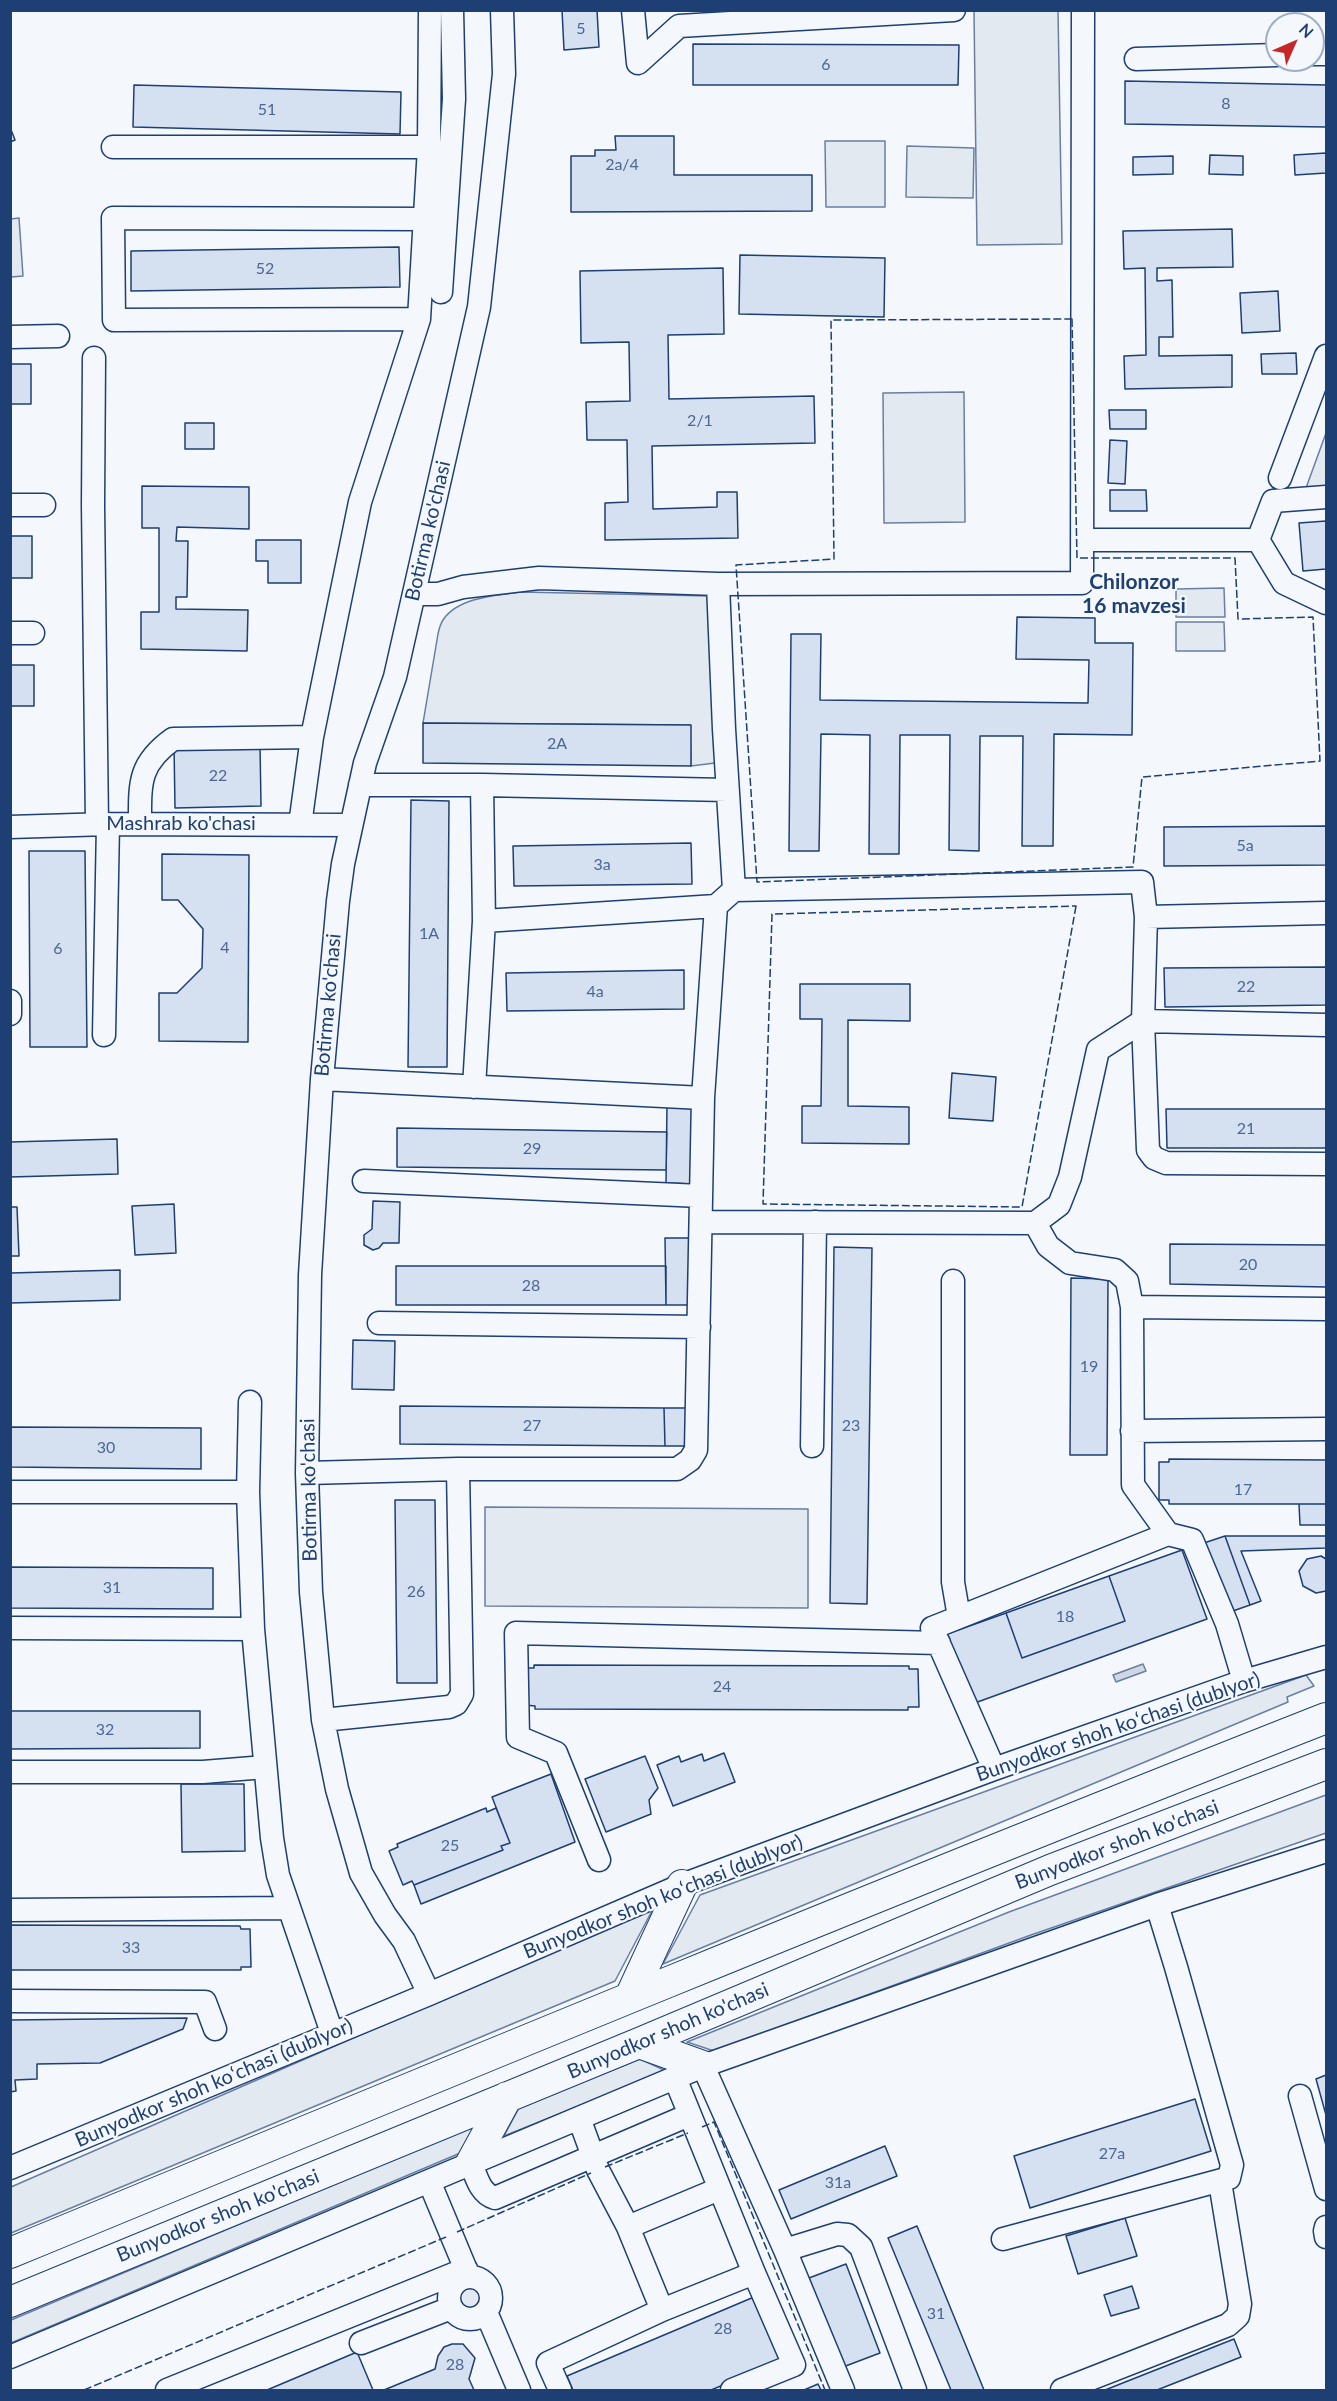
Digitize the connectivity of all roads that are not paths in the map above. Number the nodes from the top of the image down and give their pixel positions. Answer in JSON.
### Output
{"nodes":[{"id":1,"x":430,"y":10,"type":"edge"},
{"id":2,"x":452,"y":10,"type":"edge"},
{"id":3,"x":501,"y":10,"type":"edge"},
{"id":4,"x":633,"y":10,"type":"edge"},
{"id":5,"x":954,"y":10,"type":"edge"},
{"id":6,"x":1083,"y":10,"type":"edge"},
{"id":7,"x":679,"y":18,"type":"edge"},
{"id":8,"x":1265,"y":55,"type":"edge"},
{"id":9,"x":1136,"y":59,"type":"dead end"},
{"id":10,"x":113,"y":147,"type":"dead end"},
{"id":11,"x":429,"y":147,"type":"junction"},
{"id":12,"x":426,"y":219,"type":"junction"},
{"id":13,"x":441,"y":292,"type":"dead end"},
{"id":14,"x":419,"y":319,"type":"junction"},
{"id":15,"x":58,"y":336,"type":"dead end"},
{"id":16,"x":10,"y":337,"type":"edge"},
{"id":17,"x":1326,"y":356,"type":"edge"},
{"id":18,"x":94,"y":358,"type":"dead end"},
{"id":19,"x":1280,"y":478,"type":"dead end"},
{"id":20,"x":1326,"y":497,"type":"edge"},
{"id":21,"x":10,"y":505,"type":"edge"},
{"id":22,"x":44,"y":505,"type":"dead end"},
{"id":23,"x":1084,"y":540,"type":"junction"},
{"id":24,"x":1258,"y":540,"type":"junction"},
{"id":25,"x":718,"y":584,"type":"junction"},
{"id":26,"x":414,"y":594,"type":"junction"},
{"id":27,"x":1326,"y":603,"type":"edge"},
{"id":28,"x":312,"y":737,"type":"junction"},
{"id":29,"x":360,"y":785,"type":"junction"},
{"id":30,"x":482,"y":785,"type":"junction"},
{"id":31,"x":727,"y":790,"type":"junction"},
{"id":32,"x":103,"y":824,"type":"junction"},
{"id":33,"x":140,"y":825,"type":"junction"},
{"id":34,"x":300,"y":825,"type":"junction"},
{"id":35,"x":351,"y":825,"type":"junction"},
{"id":36,"x":10,"y":827,"type":"edge"},
{"id":37,"x":734,"y":890,"type":"junction"},
{"id":38,"x":716,"y":906,"type":"junction"},
{"id":39,"x":1326,"y":913,"type":"edge"},
{"id":40,"x":1146,"y":917,"type":"junction"},
{"id":41,"x":483,"y":921,"type":"junction"},
{"id":42,"x":10,"y":1001,"type":"edge"},
{"id":43,"x":10,"y":1014,"type":"edge"},
{"id":44,"x":1143,"y":1021,"type":"junction"},
{"id":45,"x":1326,"y":1025,"type":"edge"},
{"id":46,"x":104,"y":1035,"type":"dead end"},
{"id":47,"x":322,"y":1079,"type":"junction"},
{"id":48,"x":474,"y":1087,"type":"junction"},
{"id":49,"x":703,"y":1098,"type":"junction"},
{"id":50,"x":1326,"y":1164,"type":"edge"},
{"id":51,"x":364,"y":1181,"type":"dead end"},
{"id":52,"x":701,"y":1196,"type":"junction"},
{"id":53,"x":702,"y":1222,"type":"junction"},
{"id":54,"x":815,"y":1222,"type":"junction"},
{"id":55,"x":1035,"y":1223,"type":"junction"},
{"id":56,"x":953,"y":1281,"type":"dead end"},
{"id":57,"x":1132,"y":1307,"type":"junction"},
{"id":58,"x":1326,"y":1309,"type":"edge"},
{"id":59,"x":379,"y":1323,"type":"dead end"},
{"id":60,"x":699,"y":1327,"type":"junction"},
{"id":61,"x":250,"y":1402,"type":"dead end"},
{"id":62,"x":1326,"y":1429,"type":"edge"},
{"id":63,"x":1132,"y":1431,"type":"junction"},
{"id":64,"x":812,"y":1446,"type":"dead end"},
{"id":65,"x":458,"y":1469,"type":"junction"},
{"id":66,"x":307,"y":1473,"type":"junction"},
{"id":67,"x":10,"y":1492,"type":"edge"},
{"id":68,"x":248,"y":1492,"type":"junction"},
{"id":69,"x":1168,"y":1534,"type":"junction"},
{"id":70,"x":959,"y":1617,"type":"junction"},
{"id":71,"x":10,"y":1628,"type":"edge"},
{"id":72,"x":253,"y":1629,"type":"junction"},
{"id":73,"x":939,"y":1643,"type":"junction"},
{"id":74,"x":1326,"y":1657,"type":"edge"},
{"id":75,"x":1244,"y":1681,"type":"junction"},
{"id":76,"x":1326,"y":1718,"type":"edge"},
{"id":77,"x":323,"y":1720,"type":"junction"},
{"id":78,"x":1326,"y":1764,"type":"edge"},
{"id":79,"x":265,"y":1767,"type":"junction"},
{"id":80,"x":994,"y":1769,"type":"junction"},
{"id":81,"x":10,"y":1772,"type":"edge"},
{"id":82,"x":1326,"y":1851,"type":"edge"},
{"id":83,"x":599,"y":1860,"type":"dead end"},
{"id":84,"x":682,"y":1885,"type":"junction"},
{"id":85,"x":1156,"y":1905,"type":"junction"},
{"id":86,"x":289,"y":1908,"type":"junction"},
{"id":87,"x":10,"y":1910,"type":"edge"},
{"id":88,"x":429,"y":1994,"type":"junction"},
{"id":89,"x":630,"y":1997,"type":"junction"},
{"id":90,"x":10,"y":2001,"type":"edge"},
{"id":91,"x":215,"y":2029,"type":"dead end"},
{"id":92,"x":332,"y":2033,"type":"junction"},
{"id":93,"x":639,"y":2043,"type":"junction"},
{"id":94,"x":703,"y":2066,"type":"junction"},
{"id":95,"x":675,"y":2078,"type":"junction"},
{"id":96,"x":1300,"y":2096,"type":"dead end"},
{"id":97,"x":507,"y":2097,"type":"junction"},
{"id":98,"x":689,"y":2115,"type":"junction"},
{"id":99,"x":579,"y":2118,"type":"junction"},
{"id":100,"x":594,"y":2156,"type":"junction"},
{"id":101,"x":471,"y":2163,"type":"junction"},
{"id":102,"x":10,"y":2168,"type":"edge"},
{"id":103,"x":429,"y":2181,"type":"junction"},
{"id":104,"x":1220,"y":2182,"type":"junction"},
{"id":105,"x":719,"y":2189,"type":"junction"},
{"id":106,"x":1326,"y":2189,"type":"edge"},
{"id":107,"x":628,"y":2227,"type":"junction"},
{"id":108,"x":1326,"y":2227,"type":"edge"},
{"id":109,"x":1326,"y":2237,"type":"edge"},
{"id":110,"x":1003,"y":2239,"type":"dead end"},
{"id":111,"x":785,"y":2250,"type":"junction"},
{"id":112,"x":10,"y":2253,"type":"edge"},
{"id":113,"x":468,"y":2273,"type":"junction"},
{"id":114,"x":754,"y":2273,"type":"junction"},
{"id":115,"x":10,"y":2301,"type":"edge"},
{"id":116,"x":451,"y":2307,"type":"junction"},
{"id":117,"x":662,"y":2310,"type":"junction"},
{"id":118,"x":486,"y":2312,"type":"junction"},
{"id":119,"x":361,"y":2343,"type":"dead end"},
{"id":120,"x":10,"y":2357,"type":"edge"},
{"id":121,"x":167,"y":2391,"type":"edge"},
{"id":122,"x":519,"y":2391,"type":"edge"},
{"id":123,"x":560,"y":2391,"type":"edge"},
{"id":124,"x":732,"y":2391,"type":"edge"},
{"id":125,"x":843,"y":2391,"type":"edge"},
{"id":126,"x":915,"y":2391,"type":"edge"},
{"id":127,"x":1062,"y":2391,"type":"edge"}],
"edges":[{"from":1,"to":11,"type":"street"},
{"from":2,"to":13,"type":"street"},
{"from":3,"to":26,"type":"street","name":"Botirma ko'chasi"},
{"from":4,"to":7,"type":"street"},
{"from":5,"to":7,"type":"street"},
{"from":6,"to":23,"type":"street"},
{"from":8,"to":9,"type":"street"},
{"from":10,"to":11,"type":"street"},
{"from":11,"to":12,"type":"street"},
{"from":12,"to":14,"type":"street"},
{"from":12,"to":14,"type":"street"},
{"from":14,"to":28,"type":"street"},
{"from":15,"to":16,"type":"street"},
{"from":17,"to":19,"type":"street"},
{"from":18,"to":32,"type":"street"},
{"from":20,"to":24,"type":"street"},
{"from":21,"to":22,"type":"street"},
{"from":23,"to":24,"type":"street"},
{"from":23,"to":25,"type":"street"},
{"from":24,"to":27,"type":"street"},
{"from":25,"to":26,"type":"street"},
{"from":25,"to":31,"type":"street"},
{"from":26,"to":29,"type":"street","name":"Botirma ko'chasi"},
{"from":28,"to":33,"type":"street"},
{"from":28,"to":34,"type":"street"},
{"from":29,"to":30,"type":"street"},
{"from":29,"to":35,"type":"street","name":"Botirma ko'chasi"},
{"from":30,"to":31,"type":"street"},
{"from":30,"to":41,"type":"street"},
{"from":31,"to":37,"type":"street"},
{"from":32,"to":33,"type":"street","name":"Mashrab ko'chasi"},
{"from":32,"to":36,"type":"street","name":"Mashrab ko'chasi"},
{"from":32,"to":46,"type":"street"},
{"from":33,"to":34,"type":"street","name":"Mashrab ko'chasi"},
{"from":34,"to":35,"type":"street","name":"Mashrab ko'chasi"},
{"from":35,"to":47,"type":"street","name":"Botirma ko'chasi"},
{"from":37,"to":38,"type":"street"},
{"from":37,"to":40,"type":"street"},
{"from":38,"to":41,"type":"street"},
{"from":38,"to":49,"type":"street"},
{"from":39,"to":40,"type":"street"},
{"from":40,"to":44,"type":"street"},
{"from":41,"to":48,"type":"street"},
{"from":42,"to":43,"type":"street"},
{"from":44,"to":45,"type":"street"},
{"from":44,"to":50,"type":"street"},
{"from":44,"to":55,"type":"street"},
{"from":47,"to":48,"type":"street"},
{"from":47,"to":66,"type":"street","name":"Botirma ko'chasi"},
{"from":48,"to":49,"type":"street"},
{"from":49,"to":52,"type":"street"},
{"from":51,"to":52,"type":"street"},
{"from":52,"to":53,"type":"street"},
{"from":53,"to":54,"type":"street"},
{"from":53,"to":60,"type":"street"},
{"from":54,"to":55,"type":"street"},
{"from":54,"to":64,"type":"street"},
{"from":55,"to":57,"type":"street"},
{"from":56,"to":70,"type":"street"},
{"from":57,"to":58,"type":"street"},
{"from":57,"to":63,"type":"street"},
{"from":59,"to":60,"type":"street"},
{"from":60,"to":65,"type":"street"},
{"from":61,"to":68,"type":"street"},
{"from":62,"to":63,"type":"street"},
{"from":63,"to":69,"type":"street"},
{"from":65,"to":66,"type":"street"},
{"from":65,"to":77,"type":"street"},
{"from":66,"to":77,"type":"street","name":"Botirma ko'chasi"},
{"from":67,"to":68,"type":"street"},
{"from":68,"to":72,"type":"street"},
{"from":69,"to":70,"type":"street"},
{"from":69,"to":75,"type":"street"},
{"from":70,"to":73,"type":"street"},
{"from":71,"to":72,"type":"street"},
{"from":72,"to":79,"type":"street"},
{"from":73,"to":80,"type":"street"},
{"from":73,"to":83,"type":"street"},
{"from":74,"to":75,"type":"street","name":"Bunyodkor shoh koʻchasi (dublyor)"},
{"from":75,"to":80,"type":"street","name":"Bunyodkor shoh koʻchasi (dublyor)"},
{"from":76,"to":89,"type":"main road","name":"Bunyodkor shoh ko'chasi"},
{"from":77,"to":88,"type":"street","name":"Botirma ko'chasi"},
{"from":78,"to":93,"type":"main road","name":"Bunyodkor shoh ko'chasi"},
{"from":79,"to":81,"type":"street"},
{"from":79,"to":86,"type":"street"},
{"from":80,"to":84,"type":"street","name":"Bunyodkor shoh koʻchasi (dublyor)"},
{"from":82,"to":85,"type":"street"},
{"from":84,"to":88,"type":"street","name":"Bunyodkor shoh koʻchasi (dublyor)"},
{"from":84,"to":89,"type":"main road"},
{"from":85,"to":94,"type":"street"},
{"from":85,"to":104,"type":"street"},
{"from":86,"to":87,"type":"street"},
{"from":86,"to":92,"type":"street"},
{"from":88,"to":92,"type":"street","name":"Bunyodkor shoh koʻchasi (dublyor)"},
{"from":89,"to":112,"type":"main road","name":"Bunyodkor shoh ko'chasi"},
{"from":90,"to":91,"type":"street"},
{"from":92,"to":102,"type":"street","name":"Bunyodkor shoh koʻchasi (dublyor)"},
{"from":93,"to":94,"type":"main road"},
{"from":93,"to":97,"type":"main road","name":"Bunyodkor shoh ko'chasi"},
{"from":94,"to":95,"type":"street"},
{"from":94,"to":111,"type":"street"},
{"from":95,"to":98,"type":"street"},
{"from":95,"to":99,"type":"street"},
{"from":96,"to":106,"type":"street"},
{"from":97,"to":101,"type":"main road"},
{"from":97,"to":115,"type":"main road","name":"Bunyodkor shoh ko'chasi"},
{"from":98,"to":100,"type":"street"},
{"from":98,"to":105,"type":"street"},
{"from":99,"to":100,"type":"street"},
{"from":99,"to":101,"type":"street"},
{"from":100,"to":101,"type":"street"},
{"from":100,"to":107,"type":"street"},
{"from":101,"to":103,"type":"street"},
{"from":103,"to":113,"type":"street"},
{"from":103,"to":120,"type":"street"},
{"from":104,"to":110,"type":"street"},
{"from":104,"to":127,"type":"street"},
{"from":105,"to":107,"type":"street"},
{"from":105,"to":114,"type":"street"},
{"from":107,"to":117,"type":"street"},
{"from":108,"to":109,"type":"street"},
{"from":111,"to":125,"type":"street"},
{"from":111,"to":126,"type":"street"},
{"from":113,"to":116,"type":"street"},
{"from":113,"to":118,"type":"street"},
{"from":113,"to":121,"type":"street"},
{"from":114,"to":117,"type":"street"},
{"from":114,"to":124,"type":"street"},
{"from":116,"to":118,"type":"street"},
{"from":116,"to":119,"type":"street"},
{"from":117,"to":123,"type":"street"},
{"from":118,"to":122,"type":"street"}]}
